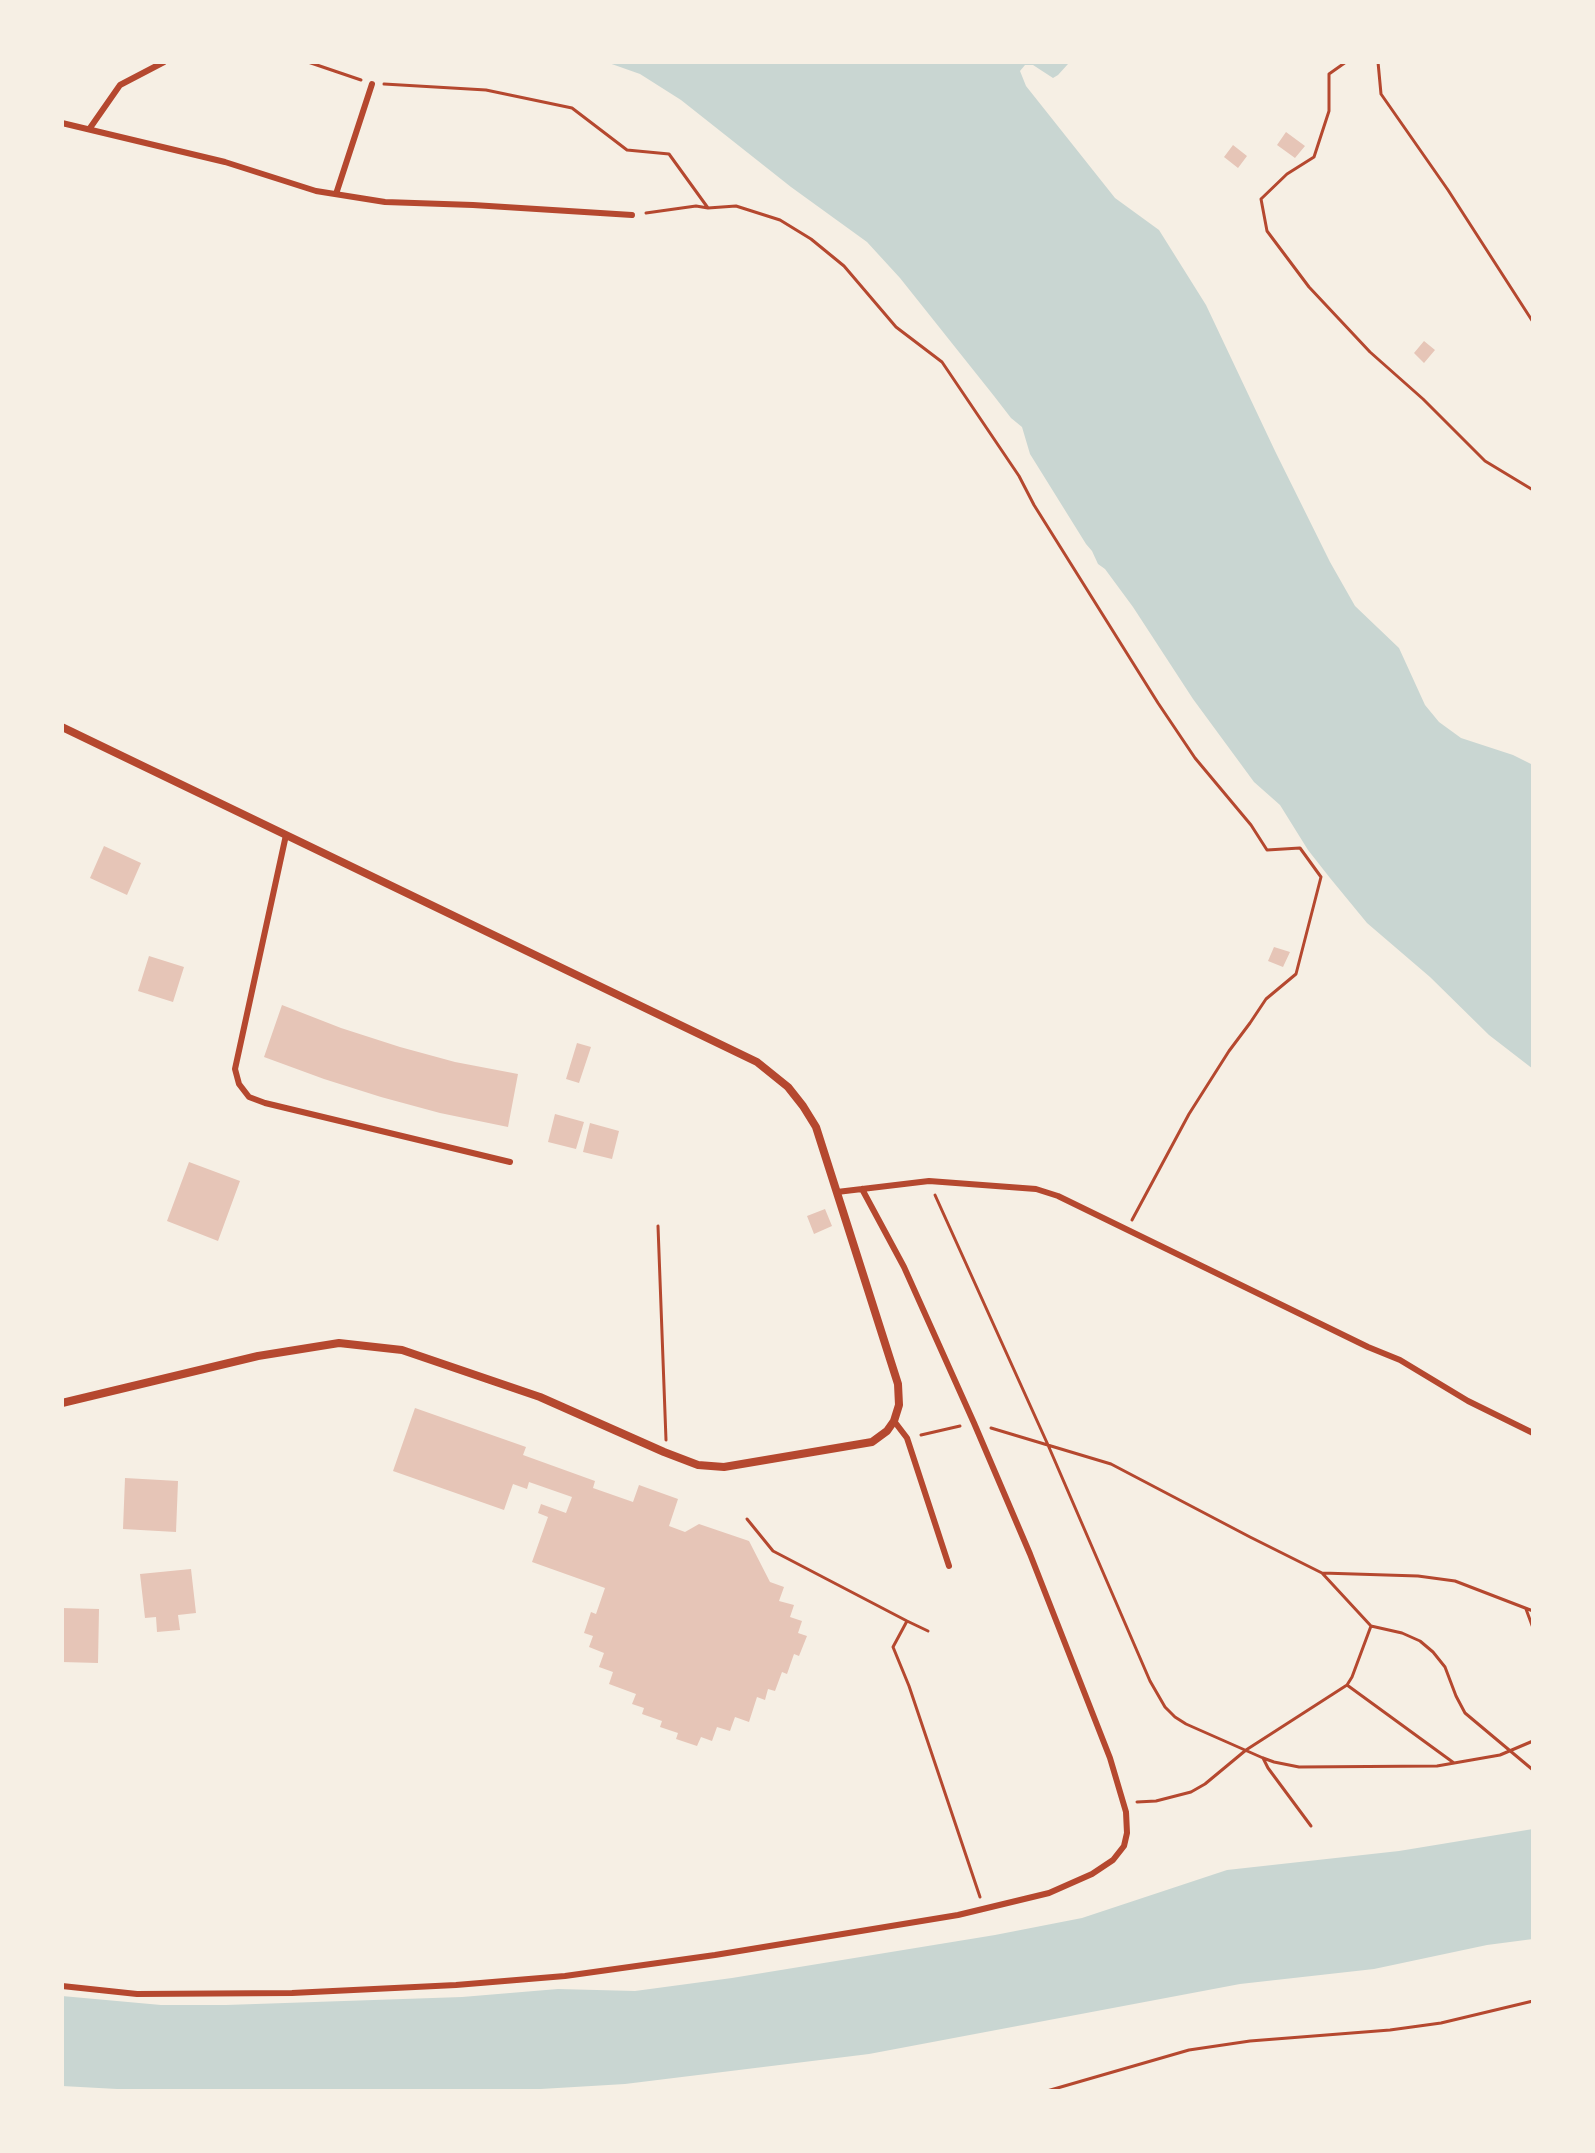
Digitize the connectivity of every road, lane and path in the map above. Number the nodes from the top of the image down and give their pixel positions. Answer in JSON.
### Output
{"nodes":[{"id":1,"x":164,"y":62,"type":"edge"},
{"id":2,"x":308,"y":62,"type":"edge"},
{"id":3,"x":1346,"y":62,"type":"edge"},
{"id":4,"x":1378,"y":62,"type":"edge"},
{"id":5,"x":372,"y":84,"type":"junction"},
{"id":6,"x":62,"y":123,"type":"edge"},
{"id":7,"x":90,"y":128,"type":"junction"},
{"id":8,"x":336,"y":194,"type":"junction"},
{"id":9,"x":708,"y":208,"type":"junction"},
{"id":10,"x":632,"y":215,"type":"joint"},
{"id":11,"x":1533,"y":322,"type":"edge"},
{"id":12,"x":1533,"y":490,"type":"edge"},
{"id":13,"x":62,"y":727,"type":"edge"},
{"id":14,"x":286,"y":835,"type":"junction"},
{"id":15,"x":510,"y":1162,"type":"dead end"},
{"id":16,"x":929,"y":1181,"type":"junction"},
{"id":17,"x":862,"y":1189,"type":"junction"},
{"id":18,"x":837,"y":1192,"type":"junction"},
{"id":19,"x":658,"y":1226,"type":"dead end"},
{"id":20,"x":1126,"y":1230,"type":"junction"},
{"id":21,"x":62,"y":1403,"type":"edge"},
{"id":22,"x":894,"y":1421,"type":"junction"},
{"id":23,"x":974,"y":1423,"type":"junction"},
{"id":24,"x":1533,"y":1433,"type":"edge"},
{"id":25,"x":907,"y":1438,"type":"junction"},
{"id":26,"x":1048,"y":1445,"type":"junction"},
{"id":27,"x":664,"y":1452,"type":"junction"},
{"id":28,"x":747,"y":1519,"type":"dead end"},
{"id":29,"x":949,"y":1566,"type":"dead end"},
{"id":30,"x":1322,"y":1573,"type":"junction"},
{"id":31,"x":1526,"y":1609,"type":"junction"},
{"id":32,"x":1533,"y":1611,"type":"edge"},
{"id":33,"x":907,"y":1621,"type":"junction"},
{"id":34,"x":1371,"y":1626,"type":"junction"},
{"id":35,"x":1533,"y":1628,"type":"edge"},
{"id":36,"x":928,"y":1631,"type":"dead end"},
{"id":37,"x":1347,"y":1685,"type":"junction"},
{"id":38,"x":1533,"y":1741,"type":"edge"},
{"id":39,"x":1246,"y":1750,"type":"junction"},
{"id":40,"x":1510,"y":1751,"type":"junction"},
{"id":41,"x":1263,"y":1758,"type":"junction"},
{"id":42,"x":1454,"y":1763,"type":"junction"},
{"id":43,"x":1533,"y":1770,"type":"edge"},
{"id":44,"x":1123,"y":1799,"type":"junction"},
{"id":45,"x":1311,"y":1826,"type":"dead end"},
{"id":46,"x":984,"y":1908,"type":"junction"},
{"id":47,"x":62,"y":1986,"type":"edge"},
{"id":48,"x":1533,"y":2001,"type":"edge"},
{"id":49,"x":1047,"y":2091,"type":"edge"}],
"edges":[{"from":1,"to":7,"type":"lane"},
{"from":2,"to":5,"type":"path"},
{"from":3,"to":12,"type":"path"},
{"from":4,"to":11,"type":"path"},
{"from":5,"to":8,"type":"lane"},
{"from":5,"to":9,"type":"path"},
{"from":6,"to":7,"type":"lane"},
{"from":7,"to":8,"type":"lane"},
{"from":8,"to":10,"type":"lane"},
{"from":9,"to":10,"type":"path"},
{"from":9,"to":20,"type":"path"},
{"from":13,"to":14,"type":"street"},
{"from":14,"to":15,"type":"lane"},
{"from":14,"to":18,"type":"street"},
{"from":16,"to":17,"type":"lane"},
{"from":16,"to":20,"type":"lane"},
{"from":16,"to":26,"type":"path"},
{"from":17,"to":18,"type":"lane"},
{"from":17,"to":23,"type":"lane"},
{"from":18,"to":22,"type":"street"},
{"from":19,"to":27,"type":"path"},
{"from":20,"to":24,"type":"lane"},
{"from":21,"to":27,"type":"street"},
{"from":22,"to":25,"type":"lane"},
{"from":22,"to":27,"type":"street"},
{"from":23,"to":25,"type":"path"},
{"from":23,"to":26,"type":"path"},
{"from":23,"to":44,"type":"lane"},
{"from":25,"to":29,"type":"lane"},
{"from":26,"to":30,"type":"path"},
{"from":26,"to":39,"type":"path"},
{"from":28,"to":33,"type":"path"},
{"from":30,"to":31,"type":"path"},
{"from":30,"to":34,"type":"path"},
{"from":31,"to":32,"type":"path"},
{"from":31,"to":35,"type":"path"},
{"from":33,"to":36,"type":"path"},
{"from":33,"to":46,"type":"path"},
{"from":34,"to":37,"type":"path"},
{"from":34,"to":40,"type":"path"},
{"from":37,"to":39,"type":"path"},
{"from":37,"to":42,"type":"path"},
{"from":38,"to":40,"type":"path"},
{"from":39,"to":41,"type":"path"},
{"from":39,"to":44,"type":"path"},
{"from":40,"to":42,"type":"path"},
{"from":40,"to":43,"type":"path"},
{"from":41,"to":42,"type":"path"},
{"from":41,"to":45,"type":"path"},
{"from":44,"to":46,"type":"lane"},
{"from":46,"to":47,"type":"lane"},
{"from":48,"to":49,"type":"path"}]}
